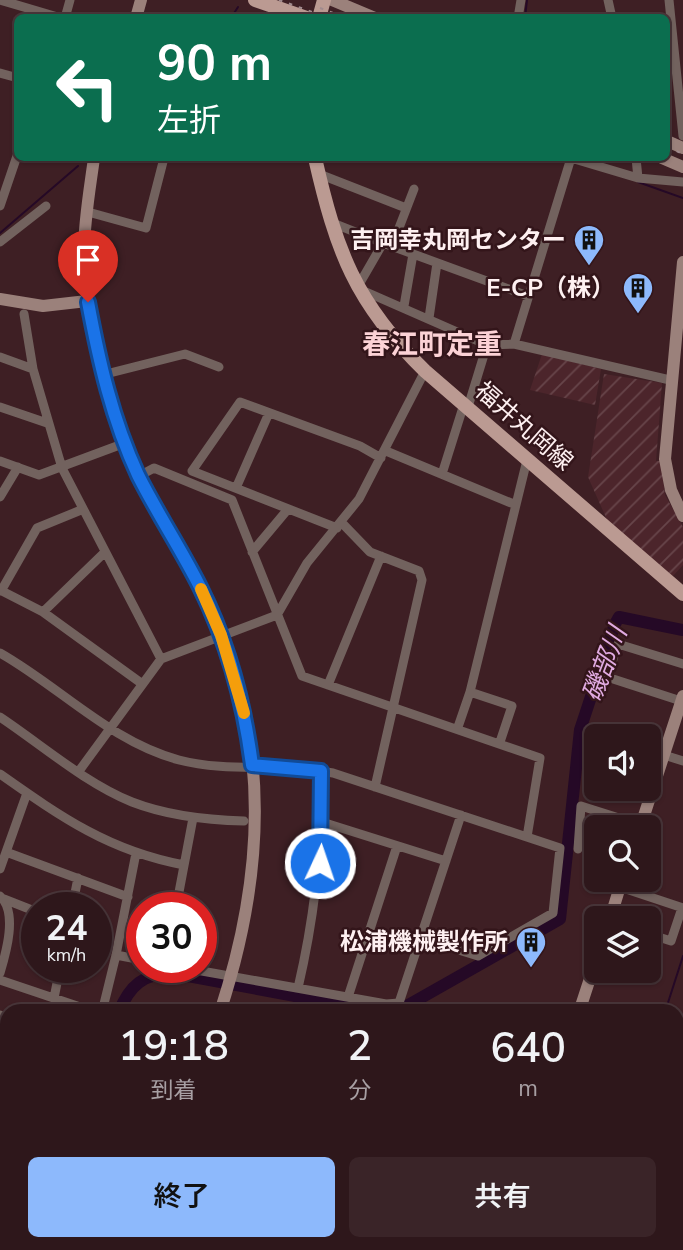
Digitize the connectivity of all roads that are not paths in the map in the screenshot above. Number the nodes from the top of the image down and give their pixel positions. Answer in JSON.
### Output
{"nodes":[{"id":1,"x":0,"y":0,"type":"edge"},
{"id":2,"x":255,"y":0,"type":"edge"},
{"id":3,"x":332,"y":0,"type":"edge"},
{"id":4,"x":49,"y":14,"type":"edge"},
{"id":5,"x":295,"y":14,"type":"edge"},
{"id":6,"x":365,"y":14,"type":"edge"},
{"id":7,"x":670,"y":22,"type":"edge"},
{"id":8,"x":671,"y":44,"type":"junction"},
{"id":9,"x":683,"y":44,"type":"edge"},
{"id":10,"x":683,"y":144,"type":"edge"},
{"id":11,"x":15,"y":161,"type":"edge"},
{"id":12,"x":94,"y":161,"type":"edge"},
{"id":13,"x":163,"y":161,"type":"edge"},
{"id":14,"x":316,"y":161,"type":"edge"},
{"id":15,"x":570,"y":161,"type":"edge"},
{"id":16,"x":581,"y":161,"type":"edge"},
{"id":17,"x":636,"y":161,"type":"edge"},
{"id":18,"x":319,"y":174,"type":"junction"},
{"id":19,"x":638,"y":178,"type":"junction"},
{"id":20,"x":683,"y":182,"type":"edge"},
{"id":21,"x":414,"y":189,"type":"dead end"},
{"id":22,"x":0,"y":206,"type":"edge"},
{"id":23,"x":46,"y":206,"type":"dead end"},
{"id":24,"x":406,"y":208,"type":"junction"},
{"id":25,"x":88,"y":212,"type":"junction"},
{"id":26,"x":330,"y":222,"type":"junction"},
{"id":27,"x":0,"y":243,"type":"edge"},
{"id":28,"x":387,"y":245,"type":"junction"},
{"id":29,"x":413,"y":254,"type":"junction"},
{"id":30,"x":683,"y":262,"type":"edge"},
{"id":31,"x":437,"y":263,"type":"junction"},
{"id":32,"x":681,"y":284,"type":"edge"},
{"id":33,"x":358,"y":288,"type":"junction"},
{"id":34,"x":528,"y":296,"type":"junction"},
{"id":35,"x":0,"y":299,"type":"edge"},
{"id":36,"x":88,"y":302,"type":"junction"},
{"id":37,"x":404,"y":306,"type":"junction"},
{"id":38,"x":680,"y":311,"type":"edge"},
{"id":39,"x":24,"y":314,"type":"dead end"},
{"id":40,"x":429,"y":318,"type":"junction"},
{"id":41,"x":514,"y":344,"type":"junction"},
{"id":42,"x":487,"y":345,"type":"junction"},
{"id":43,"x":0,"y":357,"type":"edge"},
{"id":44,"x":219,"y":367,"type":"dead end"},
{"id":45,"x":33,"y":369,"type":"junction"},
{"id":46,"x":425,"y":371,"type":"junction"},
{"id":47,"x":102,"y":375,"type":"junction"},
{"id":48,"x":670,"y":380,"type":"junction"},
{"id":49,"x":466,"y":405,"type":"junction"},
{"id":50,"x":0,"y":407,"type":"edge"},
{"id":51,"x":269,"y":413,"type":"junction"},
{"id":52,"x":47,"y":423,"type":"junction"},
{"id":53,"x":125,"y":443,"type":"junction"},
{"id":54,"x":383,"y":454,"type":"junction"},
{"id":55,"x":527,"y":460,"type":"junction"},
{"id":56,"x":0,"y":461,"type":"edge"},
{"id":57,"x":18,"y":467,"type":"junction"},
{"id":58,"x":62,"y":468,"type":"junction"},
{"id":59,"x":442,"y":474,"type":"junction"},
{"id":60,"x":139,"y":476,"type":"junction"},
{"id":61,"x":236,"y":488,"type":"junction"},
{"id":62,"x":0,"y":497,"type":"edge"},
{"id":63,"x":516,"y":505,"type":"junction"},
{"id":64,"x":288,"y":509,"type":"junction"},
{"id":65,"x":81,"y":510,"type":"junction"},
{"id":66,"x":683,"y":516,"type":"edge"},
{"id":67,"x":340,"y":525,"type":"junction"},
{"id":68,"x":105,"y":552,"type":"junction"},
{"id":69,"x":252,"y":552,"type":"junction"},
{"id":70,"x":381,"y":556,"type":"junction"},
{"id":71,"x":0,"y":591,"type":"edge"},
{"id":72,"x":683,"y":594,"type":"edge"},
{"id":73,"x":43,"y":612,"type":"junction"},
{"id":74,"x":277,"y":615,"type":"junction"},
{"id":75,"x":221,"y":635,"type":"junction"},
{"id":76,"x":0,"y":653,"type":"edge"},
{"id":77,"x":161,"y":659,"type":"junction"},
{"id":78,"x":683,"y":664,"type":"edge"},
{"id":79,"x":141,"y":683,"type":"junction"},
{"id":80,"x":328,"y":685,"type":"junction"},
{"id":81,"x":470,"y":692,"type":"junction"},
{"id":82,"x":682,"y":699,"type":"edge"},
{"id":83,"x":393,"y":706,"type":"junction"},
{"id":84,"x":0,"y":717,"type":"edge"},
{"id":85,"x":458,"y":727,"type":"junction"},
{"id":86,"x":110,"y":728,"type":"junction"},
{"id":87,"x":500,"y":742,"type":"junction"},
{"id":88,"x":664,"y":755,"type":"junction"},
{"id":89,"x":683,"y":761,"type":"edge"},
{"id":90,"x":252,"y":765,"type":"junction"},
{"id":91,"x":79,"y":771,"type":"junction"},
{"id":92,"x":321,"y":771,"type":"junction"},
{"id":93,"x":0,"y":774,"type":"edge"},
{"id":94,"x":375,"y":787,"type":"junction"},
{"id":95,"x":27,"y":793,"type":"junction"},
{"id":96,"x":461,"y":815,"type":"junction"},
{"id":97,"x":608,"y":815,"type":"edge"},
{"id":98,"x":644,"y":815,"type":"edge"},
{"id":99,"x":193,"y":818,"type":"junction"},
{"id":100,"x":244,"y":821,"type":"dead end"},
{"id":101,"x":322,"y":822,"type":"junction"},
{"id":102,"x":527,"y":837,"type":"junction"},
{"id":103,"x":397,"y":846,"type":"junction"},
{"id":104,"x":578,"y":849,"type":"dead end"},
{"id":105,"x":6,"y":852,"type":"junction"},
{"id":106,"x":136,"y":853,"type":"junction"},
{"id":107,"x":446,"y":861,"type":"junction"},
{"id":108,"x":184,"y":865,"type":"junction"},
{"id":109,"x":0,"y":869,"type":"edge"},
{"id":110,"x":78,"y":878,"type":"junction"},
{"id":111,"x":75,"y":892,"type":"edge"},
{"id":112,"x":129,"y":892,"type":"edge"},
{"id":113,"x":180,"y":892,"type":"edge"},
{"id":114,"x":643,"y":892,"type":"edge"},
{"id":115,"x":126,"y":896,"type":"edge"},
{"id":116,"x":2,"y":898,"type":"edge"},
{"id":117,"x":21,"y":906,"type":"edge"},
{"id":118,"x":126,"y":908,"type":"edge"},
{"id":119,"x":682,"y":908,"type":"edge"},
{"id":120,"x":420,"y":938,"type":"junction"},
{"id":121,"x":661,"y":938,"type":"edge"},
{"id":122,"x":117,"y":955,"type":"junction"},
{"id":123,"x":126,"y":957,"type":"edge"},
{"id":124,"x":0,"y":973,"type":"edge"},
{"id":125,"x":217,"y":973,"type":"edge"},
{"id":126,"x":232,"y":976,"type":"junction"},
{"id":127,"x":0,"y":980,"type":"edge"},
{"id":128,"x":57,"y":983,"type":"edge"},
{"id":129,"x":588,"y":983,"type":"edge"},
{"id":130,"x":298,"y":988,"type":"junction"},
{"id":131,"x":348,"y":997,"type":"junction"},
{"id":132,"x":54,"y":998,"type":"junction"},
{"id":133,"x":72,"y":1004,"type":"edge"},
{"id":134,"x":104,"y":1004,"type":"edge"},
{"id":135,"x":223,"y":1004,"type":"edge"},
{"id":136,"x":386,"y":1004,"type":"edge"},
{"id":137,"x":398,"y":1004,"type":"edge"},
{"id":138,"x":582,"y":1004,"type":"edge"},
{"id":139,"x":0,"y":1157,"type":"edge"},
{"id":140,"x":0,"y":1165,"type":"edge"}],
"edges":[{"from":1,"to":4,"type":"street"},
{"from":2,"to":5,"type":"main road"},
{"from":3,"to":6,"type":"main road"},
{"from":7,"to":8,"type":"street"},
{"from":8,"to":9,"type":"street"},
{"from":8,"to":10,"type":"street"},
{"from":11,"to":22,"type":"street"},
{"from":12,"to":25,"type":"main road"},
{"from":13,"to":25,"type":"street"},
{"from":14,"to":18,"type":"main road","name":"福井丸岡線"},
{"from":15,"to":34,"type":"street"},
{"from":16,"to":19,"type":"street"},
{"from":17,"to":19,"type":"street"},
{"from":18,"to":24,"type":"street"},
{"from":18,"to":26,"type":"main road","name":"福井丸岡線"},
{"from":19,"to":20,"type":"street"},
{"from":21,"to":24,"type":"street"},
{"from":23,"to":27,"type":"street"},
{"from":24,"to":28,"type":"street"},
{"from":25,"to":36,"type":"main road"},
{"from":26,"to":28,"type":"street"},
{"from":26,"to":33,"type":"main road","name":"福井丸岡線"},
{"from":28,"to":29,"type":"street"},
{"from":28,"to":33,"type":"street"},
{"from":29,"to":31,"type":"street"},
{"from":29,"to":37,"type":"street"},
{"from":30,"to":32,"type":"main road"},
{"from":31,"to":34,"type":"street"},
{"from":31,"to":40,"type":"street"},
{"from":32,"to":38,"type":"main road"},
{"from":33,"to":37,"type":"street"},
{"from":33,"to":46,"type":"main road","name":"福井丸岡線"},
{"from":34,"to":41,"type":"street"},
{"from":35,"to":36,"type":"main road"},
{"from":36,"to":47,"type":"main road"},
{"from":37,"to":40,"type":"street"},
{"from":38,"to":48,"type":"main road"},
{"from":39,"to":45,"type":"street"},
{"from":40,"to":42,"type":"street"},
{"from":41,"to":42,"type":"street"},
{"from":41,"to":48,"type":"street"},
{"from":42,"to":49,"type":"street"},
{"from":43,"to":45,"type":"street"},
{"from":44,"to":47,"type":"street"},
{"from":45,"to":52,"type":"street"},
{"from":46,"to":49,"type":"main road","name":"福井丸岡線"},
{"from":46,"to":54,"type":"street"},
{"from":47,"to":53,"type":"main road"},
{"from":48,"to":66,"type":"main road"},
{"from":49,"to":55,"type":"main road","name":"福井丸岡線"},
{"from":49,"to":59,"type":"street"},
{"from":50,"to":52,"type":"street"},
{"from":51,"to":54,"type":"street"},
{"from":51,"to":61,"type":"street"},
{"from":51,"to":61,"type":"street"},
{"from":52,"to":58,"type":"street"},
{"from":53,"to":58,"type":"street"},
{"from":53,"to":60,"type":"main road"},
{"from":54,"to":59,"type":"street"},
{"from":54,"to":67,"type":"street"},
{"from":55,"to":63,"type":"street"},
{"from":55,"to":72,"type":"main road","name":"福井丸岡線"},
{"from":56,"to":57,"type":"street"},
{"from":57,"to":58,"type":"street"},
{"from":57,"to":62,"type":"street"},
{"from":58,"to":65,"type":"street"},
{"from":59,"to":63,"type":"street"},
{"from":60,"to":69,"type":"street"},
{"from":60,"to":75,"type":"main road"},
{"from":61,"to":64,"type":"street"},
{"from":63,"to":81,"type":"street"},
{"from":64,"to":67,"type":"street"},
{"from":64,"to":69,"type":"street"},
{"from":65,"to":68,"type":"street"},
{"from":65,"to":71,"type":"street"},
{"from":67,"to":70,"type":"street"},
{"from":67,"to":74,"type":"street"},
{"from":68,"to":73,"type":"street"},
{"from":68,"to":77,"type":"street"},
{"from":69,"to":74,"type":"street"},
{"from":70,"to":80,"type":"street"},
{"from":70,"to":83,"type":"street"},
{"from":71,"to":73,"type":"street"},
{"from":73,"to":79,"type":"street"},
{"from":74,"to":75,"type":"street"},
{"from":74,"to":80,"type":"street"},
{"from":75,"to":77,"type":"street"},
{"from":75,"to":90,"type":"main road"},
{"from":76,"to":86,"type":"street"},
{"from":77,"to":79,"type":"street"},
{"from":78,"to":82,"type":"street"},
{"from":79,"to":86,"type":"street"},
{"from":80,"to":83,"type":"street"},
{"from":81,"to":85,"type":"street"},
{"from":81,"to":87,"type":"street"},
{"from":82,"to":88,"type":"main road"},
{"from":83,"to":85,"type":"street"},
{"from":83,"to":94,"type":"street"},
{"from":84,"to":91,"type":"street"},
{"from":85,"to":87,"type":"street"},
{"from":86,"to":90,"type":"street"},
{"from":86,"to":91,"type":"street"},
{"from":87,"to":102,"type":"street"},
{"from":88,"to":89,"type":"street"},
{"from":88,"to":98,"type":"main road"},
{"from":90,"to":92,"type":"street"},
{"from":90,"to":126,"type":"main road"},
{"from":91,"to":99,"type":"street"},
{"from":92,"to":94,"type":"street"},
{"from":92,"to":101,"type":"street"},
{"from":93,"to":95,"type":"street"},
{"from":94,"to":96,"type":"street"},
{"from":95,"to":105,"type":"street"},
{"from":95,"to":106,"type":"street"},
{"from":96,"to":102,"type":"street"},
{"from":96,"to":107,"type":"street"},
{"from":97,"to":104,"type":"street"},
{"from":99,"to":100,"type":"street"},
{"from":99,"to":108,"type":"street"},
{"from":101,"to":103,"type":"street"},
{"from":101,"to":130,"type":"street"},
{"from":102,"to":120,"type":"street"},
{"from":103,"to":107,"type":"street"},
{"from":103,"to":131,"type":"street"},
{"from":105,"to":109,"type":"street"},
{"from":105,"to":110,"type":"street"},
{"from":106,"to":108,"type":"street"},
{"from":106,"to":112,"type":"street"},
{"from":107,"to":120,"type":"street"},
{"from":108,"to":113,"type":"street"},
{"from":110,"to":111,"type":"street"},
{"from":110,"to":115,"type":"street"},
{"from":114,"to":119,"type":"street"},
{"from":116,"to":117,"type":"street"},
{"from":116,"to":124,"type":"street"},
{"from":118,"to":122,"type":"street"},
{"from":119,"to":121,"type":"street"},
{"from":120,"to":137,"type":"street"},
{"from":122,"to":123,"type":"street"},
{"from":122,"to":134,"type":"street"},
{"from":125,"to":126,"type":"street"},
{"from":126,"to":130,"type":"street"},
{"from":126,"to":135,"type":"main road"},
{"from":127,"to":132,"type":"street"},
{"from":128,"to":132,"type":"street"},
{"from":129,"to":138,"type":"main road"},
{"from":130,"to":131,"type":"street"},
{"from":131,"to":136,"type":"street"},
{"from":132,"to":133,"type":"street"},
{"from":139,"to":140,"type":"street"}]}
